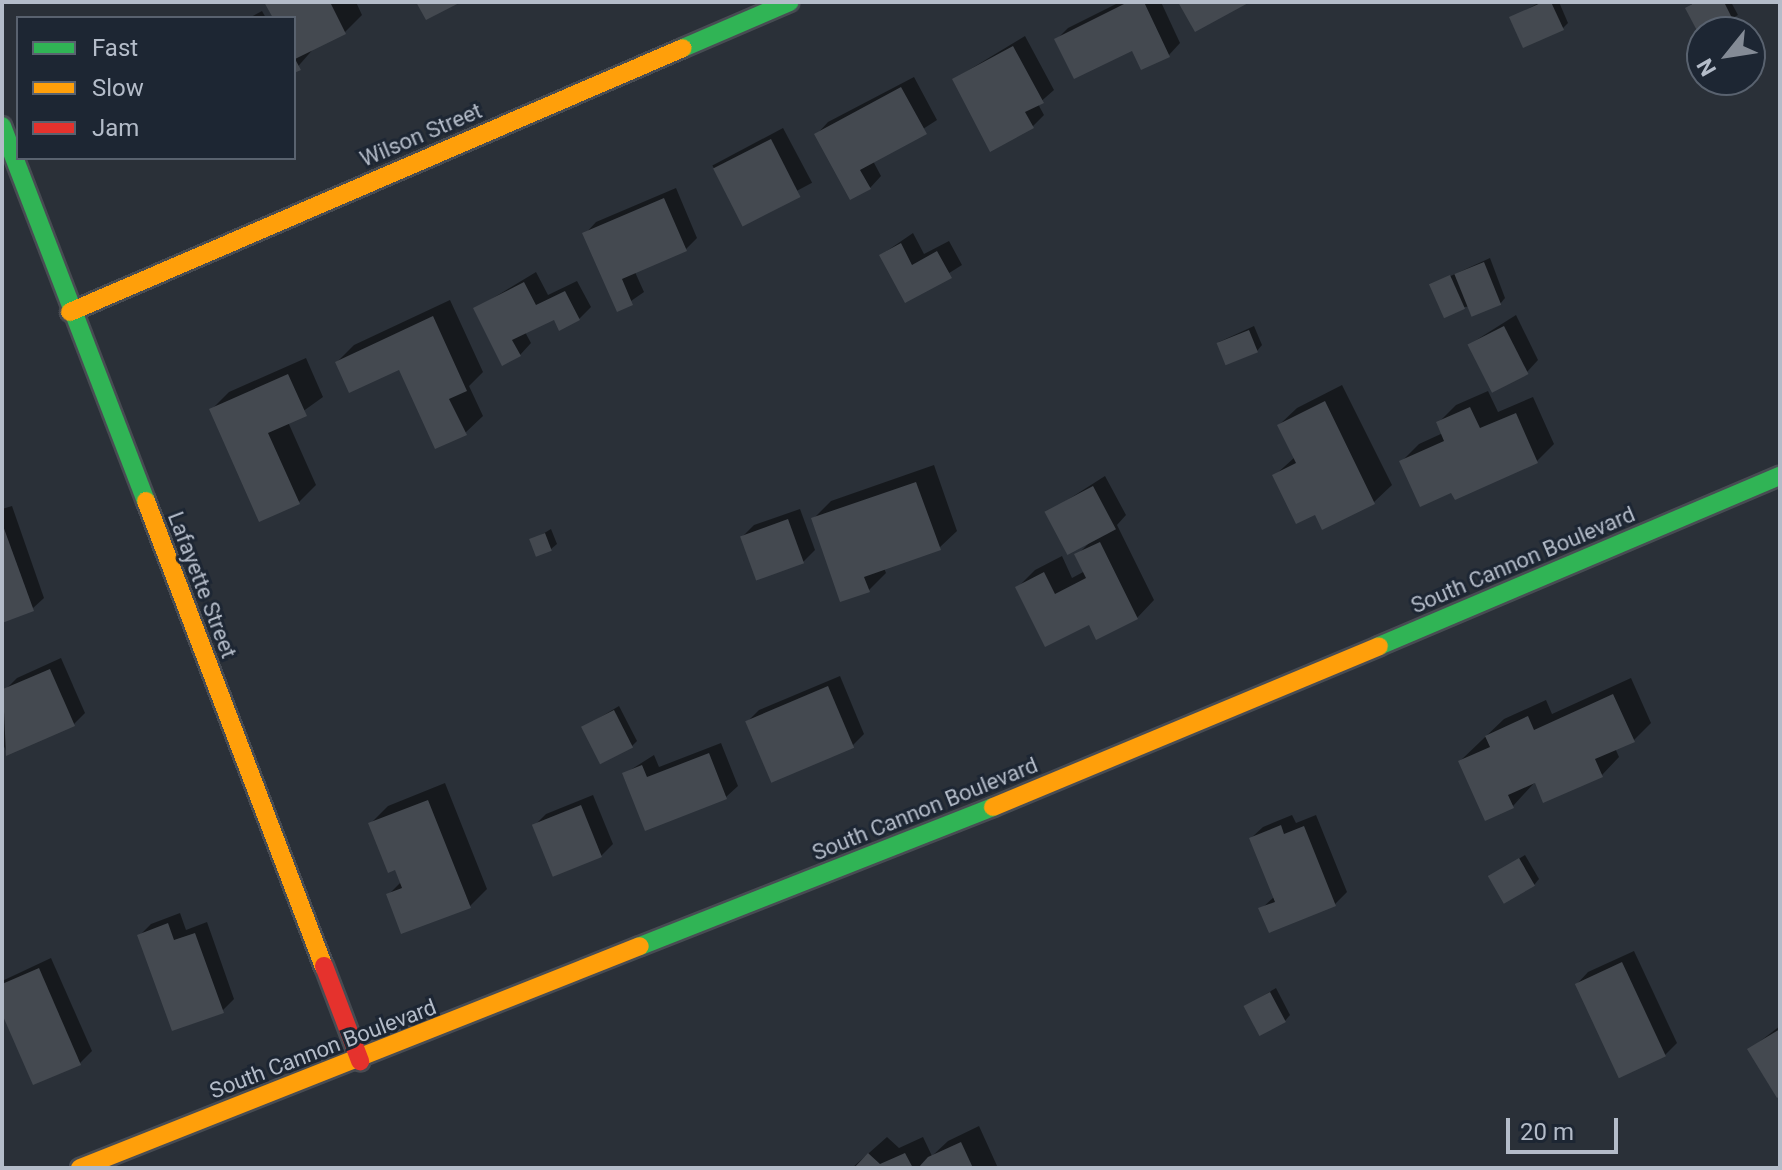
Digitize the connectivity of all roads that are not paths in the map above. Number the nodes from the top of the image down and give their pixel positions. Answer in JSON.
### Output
{"nodes":[{"id":1,"x":790,"y":2,"type":"edge"},
{"id":2,"x":2,"y":126,"type":"edge"},
{"id":3,"x":70,"y":312,"type":"junction"},
{"id":4,"x":1780,"y":476,"type":"edge"},
{"id":5,"x":360,"y":1061,"type":"junction"},
{"id":6,"x":80,"y":1168,"type":"edge"}],
"edges":[{"from":1,"to":3,"type":"main road","name":"Wilson Street"},
{"from":2,"to":3,"type":"main road","name":"Lafayette Street"},
{"from":3,"to":5,"type":"main road","name":"Lafayette Street"},
{"from":4,"to":5,"type":"main road","name":"South Cannon Boulevard"},
{"from":5,"to":6,"type":"main road","name":"South Cannon Boulevard"}]}
